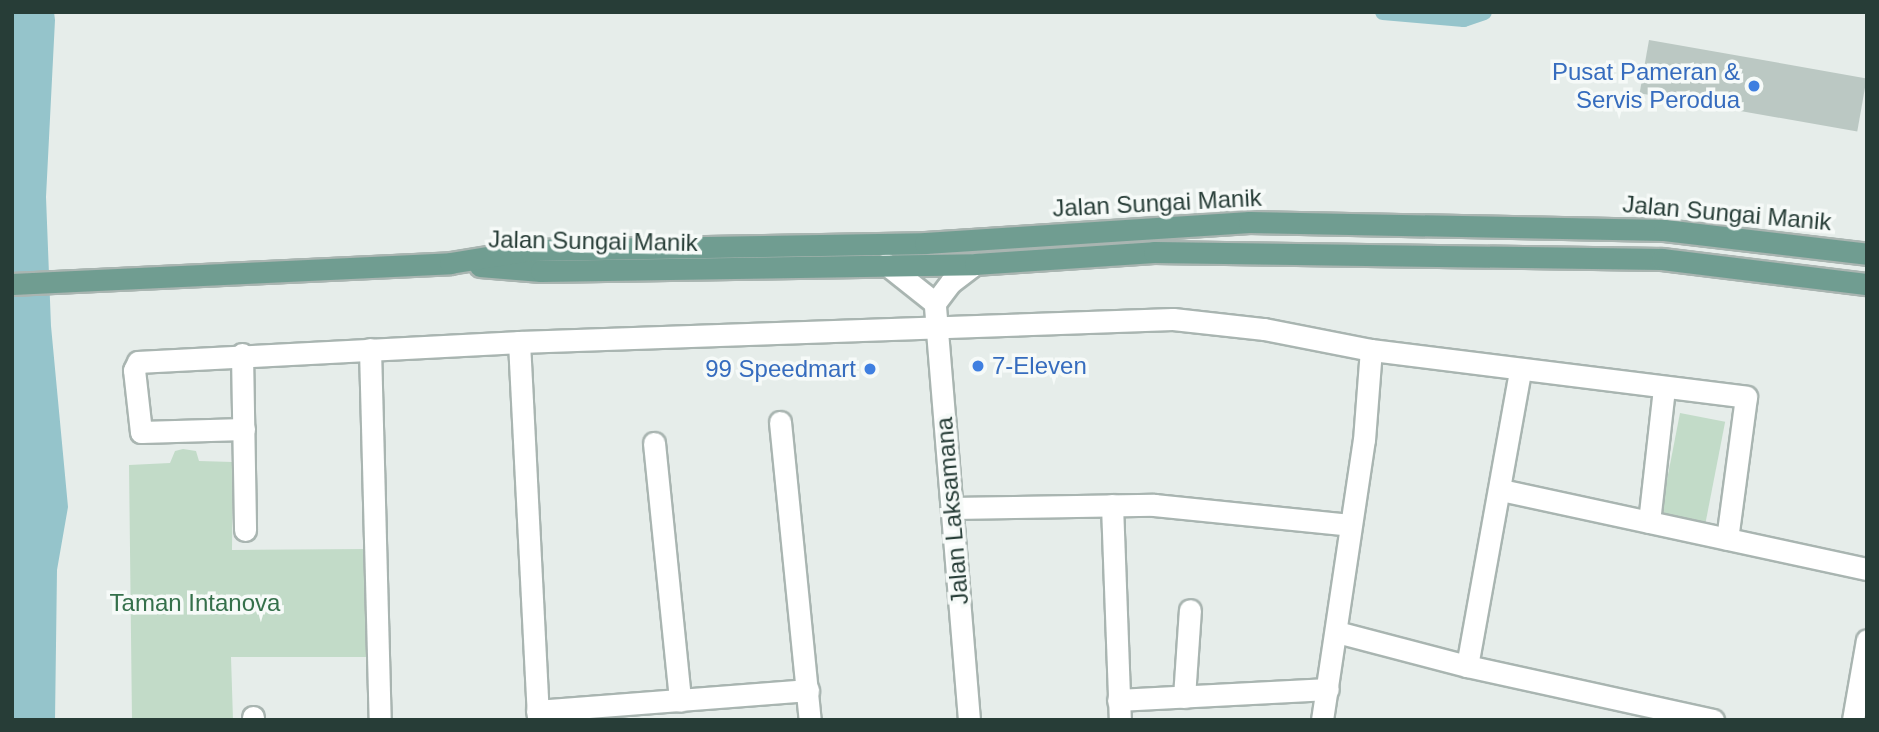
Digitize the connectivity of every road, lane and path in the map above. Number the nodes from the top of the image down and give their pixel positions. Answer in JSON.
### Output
{"nodes":[{"id":1,"x":1867,"y":254,"type":"edge"},
{"id":2,"x":450,"y":264,"type":"junction"},
{"id":3,"x":886,"y":264,"type":"junction"},
{"id":4,"x":975,"y":264,"type":"junction"},
{"id":5,"x":12,"y":284,"type":"edge"},
{"id":6,"x":1867,"y":284,"type":"edge"},
{"id":7,"x":935,"y":303,"type":"junction"},
{"id":8,"x":936,"y":327,"type":"junction"},
{"id":9,"x":519,"y":342,"type":"junction"},
{"id":10,"x":370,"y":349,"type":"junction"},
{"id":11,"x":1371,"y":350,"type":"junction"},
{"id":12,"x":242,"y":354,"type":"junction"},
{"id":13,"x":1520,"y":371,"type":"junction"},
{"id":14,"x":1664,"y":388,"type":"junction"},
{"id":15,"x":780,"y":422,"type":"dead end"},
{"id":16,"x":244,"y":429,"type":"junction"},
{"id":17,"x":654,"y":443,"type":"dead end"},
{"id":18,"x":1501,"y":490,"type":"junction"},
{"id":19,"x":1112,"y":505,"type":"junction"},
{"id":20,"x":951,"y":508,"type":"junction"},
{"id":21,"x":1649,"y":522,"type":"junction"},
{"id":22,"x":1350,"y":526,"type":"junction"},
{"id":23,"x":244,"y":530,"type":"dead end"},
{"id":24,"x":1727,"y":539,"type":"junction"},
{"id":25,"x":1867,"y":569,"type":"edge"},
{"id":26,"x":1190,"y":610,"type":"dead end"},
{"id":27,"x":1337,"y":632,"type":"junction"},
{"id":28,"x":1867,"y":640,"type":"edge"},
{"id":29,"x":1467,"y":666,"type":"junction"},
{"id":30,"x":1328,"y":689,"type":"junction"},
{"id":31,"x":808,"y":690,"type":"junction"},
{"id":32,"x":1184,"y":697,"type":"junction"},
{"id":33,"x":680,"y":701,"type":"junction"},
{"id":34,"x":1119,"y":710,"type":"edge"},
{"id":35,"x":537,"y":715,"type":"edge"},
{"id":36,"x":380,"y":720,"type":"edge"},
{"id":37,"x":810,"y":720,"type":"edge"},
{"id":38,"x":969,"y":720,"type":"edge"},
{"id":39,"x":1322,"y":720,"type":"edge"},
{"id":40,"x":1713,"y":720,"type":"edge"},
{"id":41,"x":1853,"y":720,"type":"edge"}],
"edges":[{"from":1,"to":2,"type":"main road","name":"Jalan Sungai Manik"},
{"from":2,"to":3,"type":"main road","name":"Jalan Sungai Manik"},
{"from":2,"to":5,"type":"main road","name":"Jalan Sungai Manik"},
{"from":3,"to":4,"type":"main road","name":"Jalan Sungai Manik"},
{"from":3,"to":7,"type":"street"},
{"from":4,"to":6,"type":"main road","name":"Jalan Sungai Manik"},
{"from":4,"to":7,"type":"street"},
{"from":7,"to":8,"type":"street","name":"Jalan Laksamana"},
{"from":8,"to":9,"type":"street"},
{"from":8,"to":11,"type":"street"},
{"from":8,"to":20,"type":"street","name":"Jalan Laksamana"},
{"from":9,"to":10,"type":"street"},
{"from":9,"to":35,"type":"street"},
{"from":10,"to":12,"type":"street"},
{"from":10,"to":36,"type":"street"},
{"from":11,"to":13,"type":"street"},
{"from":11,"to":22,"type":"street"},
{"from":12,"to":16,"type":"street"},
{"from":12,"to":16,"type":"street"},
{"from":13,"to":14,"type":"street"},
{"from":13,"to":18,"type":"street"},
{"from":14,"to":21,"type":"street"},
{"from":14,"to":24,"type":"street"},
{"from":15,"to":31,"type":"street"},
{"from":16,"to":23,"type":"street"},
{"from":17,"to":33,"type":"street"},
{"from":18,"to":21,"type":"street"},
{"from":18,"to":29,"type":"street"},
{"from":19,"to":20,"type":"street"},
{"from":19,"to":22,"type":"street"},
{"from":19,"to":34,"type":"street"},
{"from":20,"to":38,"type":"street","name":"Jalan Laksamana"},
{"from":21,"to":24,"type":"street"},
{"from":22,"to":27,"type":"street"},
{"from":24,"to":25,"type":"street"},
{"from":26,"to":32,"type":"street"},
{"from":27,"to":29,"type":"street"},
{"from":27,"to":30,"type":"street"},
{"from":28,"to":41,"type":"street"},
{"from":29,"to":40,"type":"street"},
{"from":30,"to":32,"type":"street"},
{"from":30,"to":39,"type":"street"},
{"from":31,"to":33,"type":"street"},
{"from":31,"to":37,"type":"street"},
{"from":32,"to":34,"type":"street"},
{"from":33,"to":35,"type":"street"}]}
